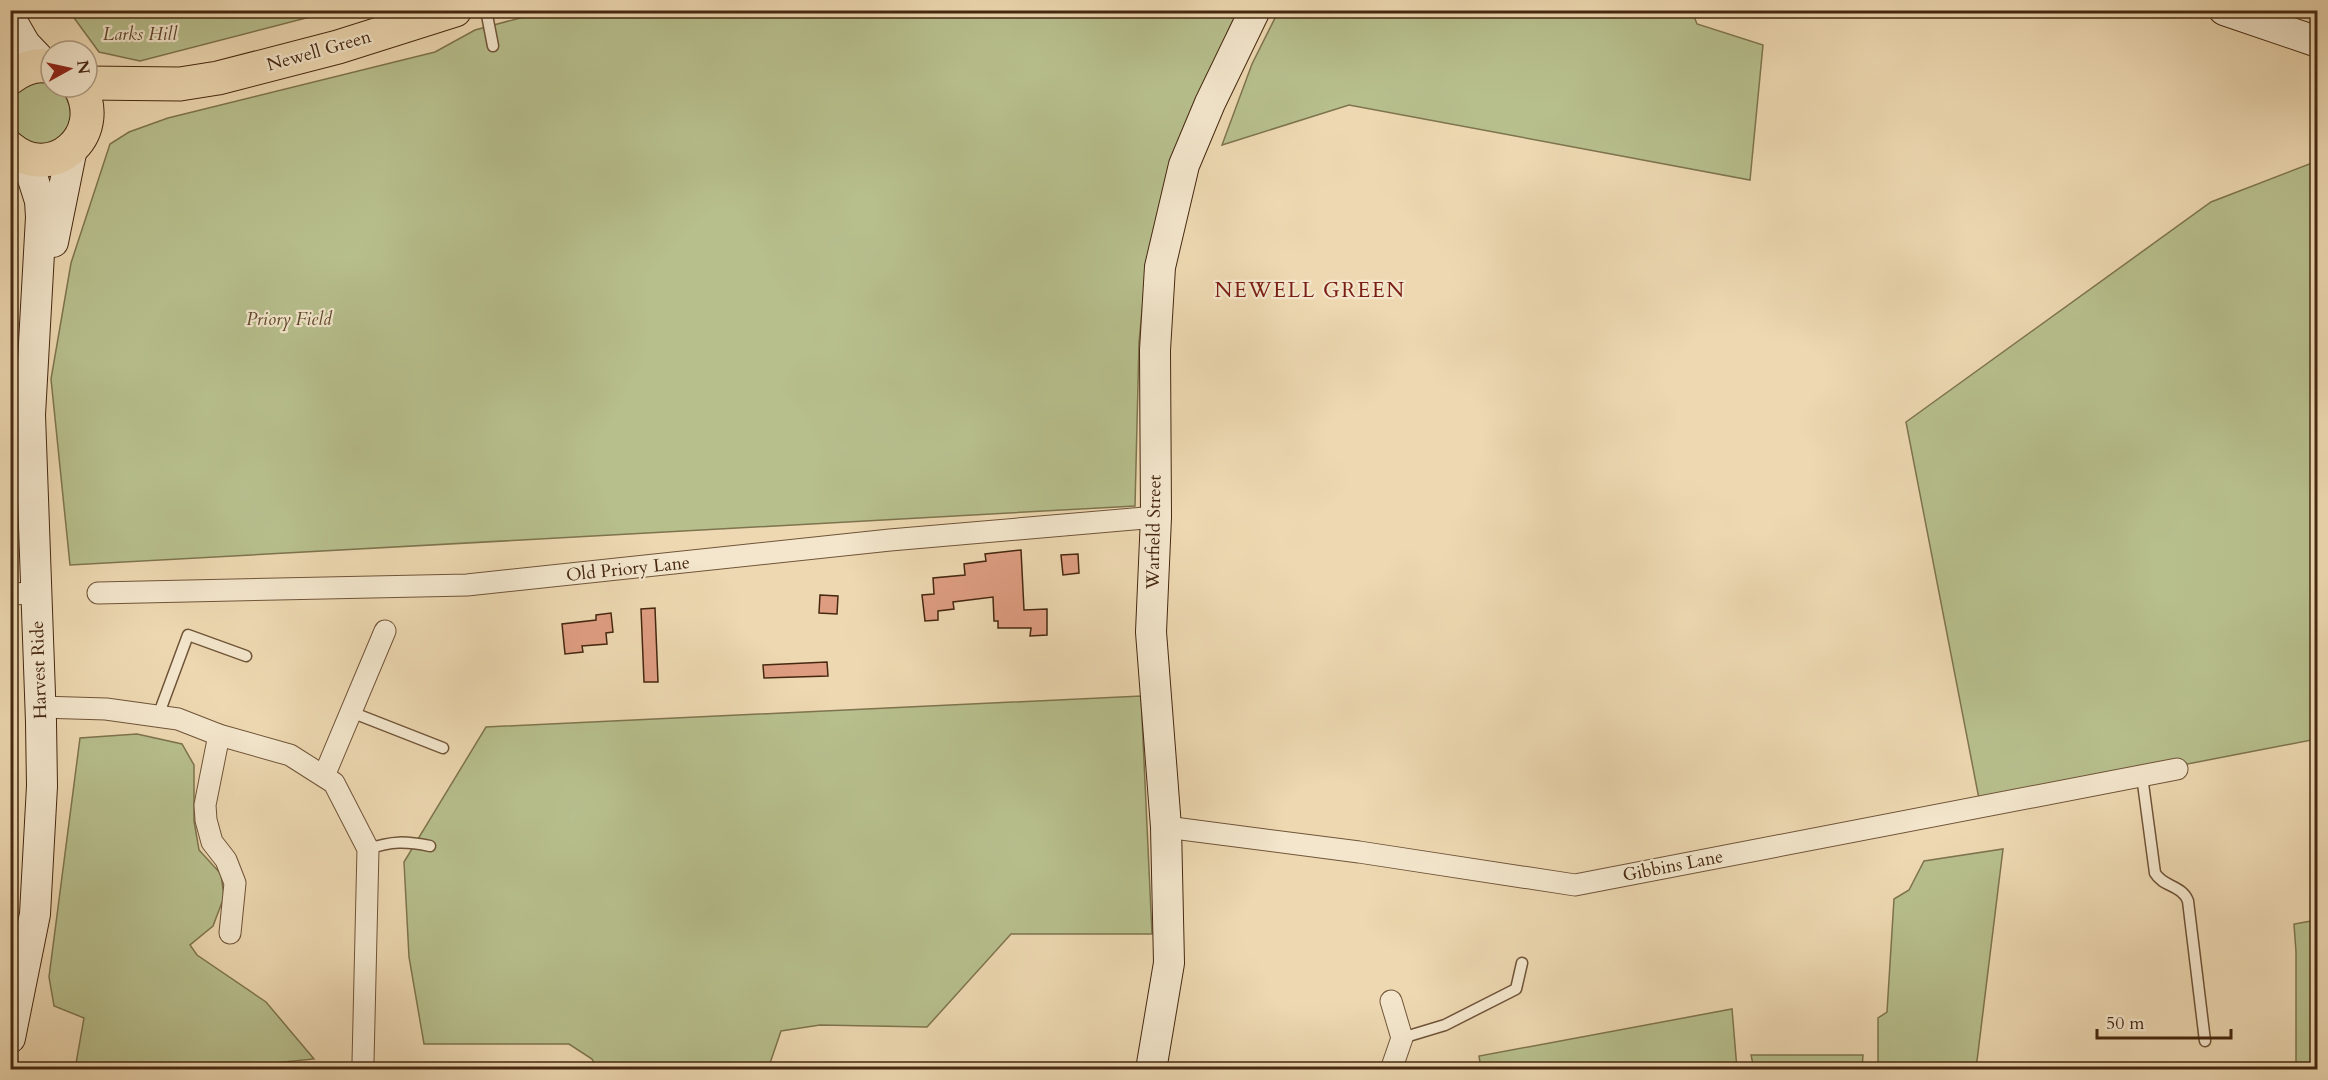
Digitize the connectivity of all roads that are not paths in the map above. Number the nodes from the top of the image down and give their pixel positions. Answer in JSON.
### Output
{"nodes":[{"id":1,"x":455,"y":10,"type":"edge"},
{"id":2,"x":486,"y":10,"type":"edge"},
{"id":3,"x":1255,"y":10,"type":"edge"},
{"id":4,"x":2224,"y":10,"type":"edge"},
{"id":5,"x":10,"y":18,"type":"edge"},
{"id":6,"x":2318,"y":42,"type":"edge"},
{"id":7,"x":493,"y":46,"type":"dead end"},
{"id":8,"x":39,"y":57,"type":"edge"},
{"id":9,"x":39,"y":66,"type":"edge"},
{"id":10,"x":10,"y":78,"type":"edge"},
{"id":11,"x":99,"y":82,"type":"edge"},
{"id":12,"x":180,"y":84,"type":"junction"},
{"id":13,"x":86,"y":99,"type":"edge"},
{"id":14,"x":80,"y":136,"type":"junction"},
{"id":15,"x":18,"y":153,"type":"edge"},
{"id":16,"x":37,"y":300,"type":"junction"},
{"id":17,"x":1156,"y":517,"type":"junction"},
{"id":18,"x":24,"y":593,"type":"edge"},
{"id":19,"x":98,"y":593,"type":"dead end"},
{"id":20,"x":385,"y":631,"type":"dead end"},
{"id":21,"x":246,"y":656,"type":"dead end"},
{"id":22,"x":40,"y":707,"type":"junction"},
{"id":23,"x":351,"y":712,"type":"junction"},
{"id":24,"x":158,"y":716,"type":"junction"},
{"id":25,"x":219,"y":735,"type":"junction"},
{"id":26,"x":443,"y":748,"type":"dead end"},
{"id":27,"x":2177,"y":769,"type":"dead end"},
{"id":28,"x":324,"y":776,"type":"junction"},
{"id":29,"x":2142,"y":776,"type":"junction"},
{"id":30,"x":1166,"y":827,"type":"junction"},
{"id":31,"x":430,"y":846,"type":"dead end"},
{"id":32,"x":368,"y":849,"type":"junction"},
{"id":33,"x":230,"y":933,"type":"dead end"},
{"id":34,"x":1522,"y":963,"type":"dead end"},
{"id":35,"x":1391,"y":1001,"type":"dead end"},
{"id":36,"x":10,"y":1038,"type":"edge"},
{"id":37,"x":1402,"y":1038,"type":"junction"},
{"id":38,"x":2205,"y":1041,"type":"dead end"},
{"id":39,"x":363,"y":1062,"type":"dead end"},
{"id":40,"x":1151,"y":1070,"type":"edge"},
{"id":41,"x":1391,"y":1070,"type":"edge"}],
"edges":[{"from":1,"to":12,"type":"main road","name":"Newell Green"},
{"from":2,"to":7,"type":"lane"},
{"from":3,"to":17,"type":"street","name":"Warfield Street"},
{"from":4,"to":6,"type":"street"},
{"from":5,"to":8,"type":"street"},
{"from":9,"to":10,"type":"main road"},
{"from":11,"to":12,"type":"main road","name":"Newell Green"},
{"from":12,"to":14,"type":"main road","name":"Newell Green"},
{"from":13,"to":14,"type":"main road"},
{"from":14,"to":15,"type":"main road","name":"Newell Green"},
{"from":14,"to":16,"type":"street","name":"Harvest Ride"},
{"from":15,"to":16,"type":"street","name":"Harvest Ride"},
{"from":16,"to":18,"type":"street","name":"Harvest Ride"},
{"from":17,"to":19,"type":"street","name":"Old Priory Lane"},
{"from":17,"to":30,"type":"street","name":"Warfield Street"},
{"from":18,"to":22,"type":"street","name":"Harvest Ride"},
{"from":20,"to":23,"type":"street"},
{"from":21,"to":24,"type":"lane"},
{"from":22,"to":24,"type":"street"},
{"from":22,"to":36,"type":"street","name":"Harvest Ride"},
{"from":23,"to":26,"type":"lane"},
{"from":23,"to":28,"type":"street"},
{"from":24,"to":25,"type":"street"},
{"from":25,"to":28,"type":"street"},
{"from":25,"to":33,"type":"street"},
{"from":27,"to":29,"type":"street","name":"Gibbins Lane"},
{"from":28,"to":32,"type":"street"},
{"from":29,"to":30,"type":"street","name":"Gibbins Lane"},
{"from":29,"to":38,"type":"lane"},
{"from":30,"to":40,"type":"street","name":"Warfield Street"},
{"from":31,"to":32,"type":"lane"},
{"from":32,"to":39,"type":"street"},
{"from":34,"to":37,"type":"lane"},
{"from":35,"to":37,"type":"street"},
{"from":37,"to":41,"type":"street"}]}
